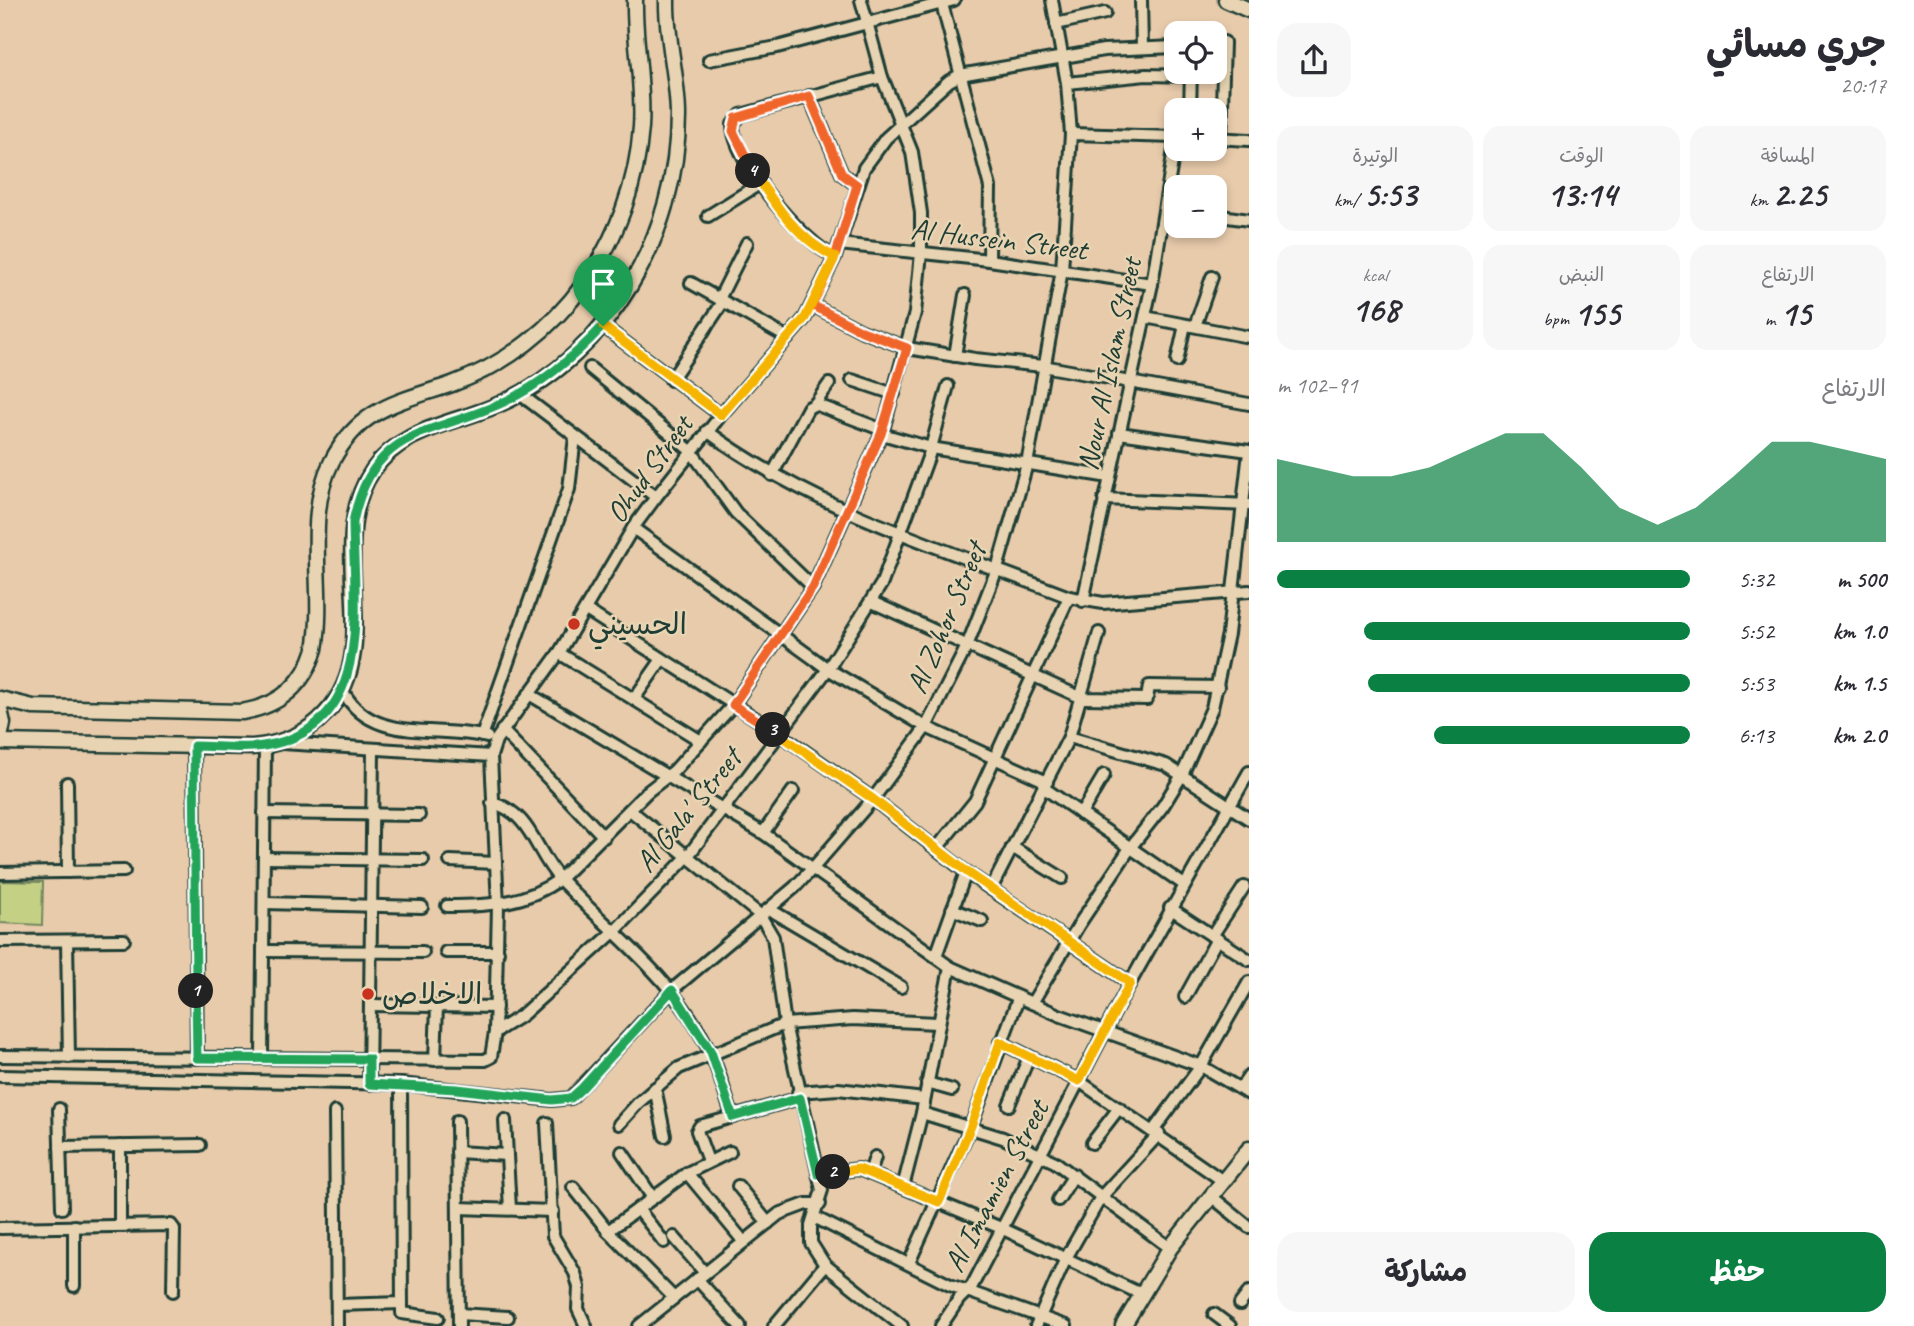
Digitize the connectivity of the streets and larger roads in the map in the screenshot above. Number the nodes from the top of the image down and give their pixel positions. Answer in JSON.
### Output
{"nodes":[{"id":1,"x":635,"y":0,"type":"edge"},
{"id":2,"x":667,"y":0,"type":"edge"},
{"id":3,"x":861,"y":0,"type":"edge"},
{"id":4,"x":954,"y":0,"type":"edge"},
{"id":5,"x":1052,"y":0,"type":"edge"},
{"id":6,"x":1140,"y":0,"type":"edge"},
{"id":7,"x":1226,"y":0,"type":"edge"},
{"id":8,"x":941,"y":1,"type":"edge"},
{"id":9,"x":1249,"y":10,"type":"edge"},
{"id":10,"x":1105,"y":13,"type":"dead end"},
{"id":11,"x":867,"y":22,"type":"junction"},
{"id":12,"x":1056,"y":24,"type":"junction"},
{"id":13,"x":1164,"y":47,"type":"edge"},
{"id":14,"x":1142,"y":48,"type":"junction"},
{"id":15,"x":1063,"y":57,"type":"junction"},
{"id":16,"x":709,"y":60,"type":"dead end"},
{"id":17,"x":960,"y":75,"type":"junction"},
{"id":18,"x":1164,"y":75,"type":"edge"},
{"id":19,"x":882,"y":77,"type":"junction"},
{"id":20,"x":1067,"y":83,"type":"junction"},
{"id":21,"x":809,"y":96,"type":"junction"},
{"id":22,"x":901,"y":122,"type":"junction"},
{"id":23,"x":1071,"y":134,"type":"junction"},
{"id":24,"x":1164,"y":137,"type":"edge"},
{"id":25,"x":1227,"y":139,"type":"edge"},
{"id":26,"x":1249,"y":140,"type":"edge"},
{"id":27,"x":761,"y":183,"type":"junction"},
{"id":28,"x":857,"y":185,"type":"junction"},
{"id":29,"x":708,"y":216,"type":"dead end"},
{"id":30,"x":1227,"y":217,"type":"edge"},
{"id":31,"x":1249,"y":220,"type":"edge"},
{"id":32,"x":1164,"y":237,"type":"edge"},
{"id":33,"x":747,"y":243,"type":"dead end"},
{"id":34,"x":839,"y":244,"type":"junction"},
{"id":35,"x":921,"y":253,"type":"junction"},
{"id":36,"x":835,"y":257,"type":"junction"},
{"id":37,"x":989,"y":260,"type":"junction"},
{"id":38,"x":1062,"y":270,"type":"junction"},
{"id":39,"x":1212,"y":277,"type":"dead end"},
{"id":40,"x":691,"y":283,"type":"dead end"},
{"id":41,"x":1152,"y":284,"type":"junction"},
{"id":42,"x":965,"y":295,"type":"dead end"},
{"id":43,"x":721,"y":301,"type":"junction"},
{"id":44,"x":812,"y":305,"type":"junction"},
{"id":45,"x":1145,"y":317,"type":"junction"},
{"id":46,"x":603,"y":326,"type":"junction"},
{"id":47,"x":1190,"y":326,"type":"junction"},
{"id":48,"x":1249,"y":337,"type":"edge"},
{"id":49,"x":788,"y":338,"type":"junction"},
{"id":50,"x":907,"y":348,"type":"junction"},
{"id":51,"x":955,"y":356,"type":"junction"},
{"id":52,"x":1177,"y":361,"type":"dead end"},
{"id":53,"x":1043,"y":366,"type":"junction"},
{"id":54,"x":590,"y":368,"type":"dead end"},
{"id":55,"x":671,"y":380,"type":"junction"},
{"id":56,"x":852,"y":380,"type":"dead end"},
{"id":57,"x":1131,"y":380,"type":"junction"},
{"id":58,"x":829,"y":384,"type":"dead end"},
{"id":59,"x":948,"y":386,"type":"dead end"},
{"id":60,"x":520,"y":394,"type":"junction"},
{"id":61,"x":894,"y":394,"type":"junction"},
{"id":62,"x":815,"y":404,"type":"junction"},
{"id":63,"x":1249,"y":404,"type":"edge"},
{"id":64,"x":721,"y":415,"type":"junction"},
{"id":65,"x":707,"y":431,"type":"junction"},
{"id":66,"x":882,"y":432,"type":"junction"},
{"id":67,"x":1119,"y":433,"type":"junction"},
{"id":68,"x":575,"y":437,"type":"junction"},
{"id":69,"x":932,"y":448,"type":"junction"},
{"id":70,"x":691,"y":451,"type":"junction"},
{"id":71,"x":1249,"y":451,"type":"edge"},
{"id":72,"x":1027,"y":464,"type":"junction"},
{"id":73,"x":772,"y":475,"type":"junction"},
{"id":74,"x":1109,"y":477,"type":"junction"},
{"id":75,"x":656,"y":497,"type":"junction"},
{"id":76,"x":1104,"y":499,"type":"junction"},
{"id":77,"x":1245,"y":505,"type":"edge"},
{"id":78,"x":847,"y":511,"type":"junction"},
{"id":79,"x":633,"y":528,"type":"junction"},
{"id":80,"x":901,"y":533,"type":"junction"},
{"id":81,"x":997,"y":569,"type":"junction"},
{"id":82,"x":813,"y":587,"type":"junction"},
{"id":83,"x":1232,"y":590,"type":"junction"},
{"id":84,"x":1249,"y":592,"type":"edge"},
{"id":85,"x":1069,"y":597,"type":"junction"},
{"id":86,"x":1083,"y":601,"type":"junction"},
{"id":87,"x":872,"y":602,"type":"junction"},
{"id":88,"x":586,"y":610,"type":"junction"},
{"id":89,"x":1099,"y":633,"type":"dead end"},
{"id":90,"x":779,"y":635,"type":"junction"},
{"id":91,"x":967,"y":646,"type":"junction"},
{"id":92,"x":559,"y":653,"type":"junction"},
{"id":93,"x":662,"y":659,"type":"junction"},
{"id":94,"x":828,"y":670,"type":"junction"},
{"id":95,"x":1032,"y":677,"type":"junction"},
{"id":96,"x":1218,"y":687,"type":"junction"},
{"id":97,"x":343,"y":691,"type":"junction"},
{"id":98,"x":529,"y":694,"type":"junction"},
{"id":99,"x":1082,"y":698,"type":"junction"},
{"id":100,"x":0,"y":699,"type":"edge"},
{"id":101,"x":634,"y":699,"type":"junction"},
{"id":102,"x":733,"y":705,"type":"junction"},
{"id":103,"x":0,"y":710,"type":"edge"},
{"id":104,"x":926,"y":727,"type":"junction"},
{"id":105,"x":780,"y":734,"type":"junction"},
{"id":106,"x":499,"y":735,"type":"junction"},
{"id":107,"x":482,"y":736,"type":"junction"},
{"id":108,"x":1069,"y":737,"type":"junction"},
{"id":109,"x":0,"y":740,"type":"edge"},
{"id":110,"x":701,"y":741,"type":"junction"},
{"id":111,"x":272,"y":744,"type":"junction"},
{"id":112,"x":194,"y":746,"type":"junction"},
{"id":113,"x":373,"y":751,"type":"junction"},
{"id":114,"x":491,"y":756,"type":"junction"},
{"id":115,"x":995,"y":760,"type":"junction"},
{"id":116,"x":1249,"y":772,"type":"edge"},
{"id":117,"x":668,"y":775,"type":"junction"},
{"id":118,"x":1104,"y":775,"type":"dead end"},
{"id":119,"x":1182,"y":775,"type":"junction"},
{"id":120,"x":67,"y":783,"type":"dead end"},
{"id":121,"x":1045,"y":785,"type":"junction"},
{"id":122,"x":793,"y":791,"type":"dead end"},
{"id":123,"x":873,"y":799,"type":"junction"},
{"id":124,"x":492,"y":803,"type":"junction"},
{"id":125,"x":1227,"y":805,"type":"junction"},
{"id":126,"x":724,"y":809,"type":"junction"},
{"id":127,"x":630,"y":810,"type":"junction"},
{"id":128,"x":264,"y":813,"type":"junction"},
{"id":129,"x":371,"y":813,"type":"junction"},
{"id":130,"x":1081,"y":814,"type":"junction"},
{"id":131,"x":419,"y":815,"type":"dead end"},
{"id":132,"x":1249,"y":819,"type":"edge"},
{"id":133,"x":763,"y":834,"type":"junction"},
{"id":134,"x":604,"y":837,"type":"junction"},
{"id":135,"x":937,"y":848,"type":"junction"},
{"id":136,"x":1012,"y":848,"type":"junction"},
{"id":137,"x":1130,"y":848,"type":"junction"},
{"id":138,"x":688,"y":856,"type":"junction"},
{"id":139,"x":264,"y":858,"type":"junction"},
{"id":140,"x":371,"y":859,"type":"junction"},
{"id":141,"x":423,"y":860,"type":"dead end"},
{"id":142,"x":450,"y":861,"type":"dead end"},
{"id":143,"x":496,"y":863,"type":"junction"},
{"id":144,"x":813,"y":868,"type":"junction"},
{"id":145,"x":124,"y":871,"type":"dead end"},
{"id":146,"x":68,"y":872,"type":"junction"},
{"id":147,"x":967,"y":872,"type":"junction"},
{"id":148,"x":0,"y":873,"type":"edge"},
{"id":149,"x":1062,"y":878,"type":"dead end"},
{"id":150,"x":560,"y":879,"type":"junction"},
{"id":151,"x":1183,"y":884,"type":"junction"},
{"id":152,"x":1244,"y":887,"type":"dead end"},
{"id":153,"x":991,"y":889,"type":"junction"},
{"id":154,"x":264,"y":903,"type":"junction"},
{"id":155,"x":370,"y":905,"type":"junction"},
{"id":156,"x":447,"y":906,"type":"dead end"},
{"id":157,"x":498,"y":906,"type":"junction"},
{"id":158,"x":422,"y":907,"type":"dead end"},
{"id":159,"x":1170,"y":908,"type":"junction"},
{"id":160,"x":952,"y":909,"type":"junction"},
{"id":161,"x":765,"y":912,"type":"junction"},
{"id":162,"x":982,"y":921,"type":"dead end"},
{"id":163,"x":616,"y":930,"type":"junction"},
{"id":164,"x":1215,"y":937,"type":"junction"},
{"id":165,"x":124,"y":940,"type":"dead end"},
{"id":166,"x":0,"y":941,"type":"edge"},
{"id":167,"x":67,"y":941,"type":"junction"},
{"id":168,"x":1068,"y":942,"type":"junction"},
{"id":169,"x":263,"y":951,"type":"junction"},
{"id":170,"x":370,"y":951,"type":"junction"},
{"id":171,"x":446,"y":952,"type":"dead end"},
{"id":172,"x":498,"y":952,"type":"junction"},
{"id":173,"x":424,"y":953,"type":"dead end"},
{"id":174,"x":936,"y":956,"type":"junction"},
{"id":175,"x":1249,"y":960,"type":"edge"},
{"id":176,"x":950,"y":967,"type":"junction"},
{"id":177,"x":1249,"y":982,"type":"edge"},
{"id":178,"x":1130,"y":983,"type":"junction"},
{"id":179,"x":901,"y":987,"type":"dead end"},
{"id":180,"x":672,"y":990,"type":"junction"},
{"id":181,"x":1185,"y":997,"type":"dead end"},
{"id":182,"x":1018,"y":999,"type":"junction"},
{"id":183,"x":1032,"y":1003,"type":"junction"},
{"id":184,"x":370,"y":1005,"type":"junction"},
{"id":185,"x":437,"y":1006,"type":"junction"},
{"id":186,"x":496,"y":1007,"type":"junction"},
{"id":187,"x":937,"y":1023,"type":"junction"},
{"id":188,"x":785,"y":1024,"type":"junction"},
{"id":189,"x":495,"y":1032,"type":"junction"},
{"id":190,"x":1104,"y":1033,"type":"junction"},
{"id":191,"x":1000,"y":1042,"type":"junction"},
{"id":192,"x":711,"y":1052,"type":"junction"},
{"id":193,"x":0,"y":1056,"type":"edge"},
{"id":194,"x":69,"y":1057,"type":"junction"},
{"id":195,"x":1029,"y":1057,"type":"junction"},
{"id":196,"x":197,"y":1058,"type":"junction"},
{"id":197,"x":262,"y":1058,"type":"junction"},
{"id":198,"x":369,"y":1059,"type":"junction"},
{"id":199,"x":435,"y":1060,"type":"junction"},
{"id":200,"x":1201,"y":1066,"type":"junction"},
{"id":201,"x":0,"y":1076,"type":"edge"},
{"id":202,"x":1249,"y":1076,"type":"edge"},
{"id":203,"x":1079,"y":1081,"type":"junction"},
{"id":204,"x":927,"y":1083,"type":"junction"},
{"id":205,"x":369,"y":1084,"type":"junction"},
{"id":206,"x":401,"y":1084,"type":"junction"},
{"id":207,"x":655,"y":1088,"type":"junction"},
{"id":208,"x":952,"y":1090,"type":"dead end"},
{"id":209,"x":1244,"y":1091,"type":"edge"},
{"id":210,"x":799,"y":1095,"type":"junction"},
{"id":211,"x":923,"y":1099,"type":"junction"},
{"id":212,"x":1009,"y":1105,"type":"dead end"},
{"id":213,"x":1119,"y":1108,"type":"junction"},
{"id":214,"x":59,"y":1109,"type":"dead end"},
{"id":215,"x":335,"y":1112,"type":"dead end"},
{"id":216,"x":922,"y":1114,"type":"junction"},
{"id":217,"x":733,"y":1117,"type":"junction"},
{"id":218,"x":457,"y":1121,"type":"dead end"},
{"id":219,"x":505,"y":1121,"type":"dead end"},
{"id":220,"x":547,"y":1123,"type":"dead end"},
{"id":221,"x":619,"y":1124,"type":"dead end"},
{"id":222,"x":971,"y":1126,"type":"junction"},
{"id":223,"x":1156,"y":1133,"type":"junction"},
{"id":224,"x":665,"y":1136,"type":"dead end"},
{"id":225,"x":1091,"y":1143,"type":"dead end"},
{"id":226,"x":200,"y":1144,"type":"dead end"},
{"id":227,"x":120,"y":1146,"type":"junction"},
{"id":228,"x":60,"y":1147,"type":"junction"},
{"id":229,"x":1249,"y":1149,"type":"edge"},
{"id":230,"x":457,"y":1152,"type":"junction"},
{"id":231,"x":622,"y":1152,"type":"dead end"},
{"id":232,"x":730,"y":1152,"type":"dead end"},
{"id":233,"x":507,"y":1154,"type":"junction"},
{"id":234,"x":1039,"y":1154,"type":"junction"},
{"id":235,"x":875,"y":1157,"type":"dead end"},
{"id":236,"x":708,"y":1161,"type":"junction"},
{"id":237,"x":687,"y":1172,"type":"junction"},
{"id":238,"x":870,"y":1173,"type":"junction"},
{"id":239,"x":818,"y":1174,"type":"junction"},
{"id":240,"x":1074,"y":1175,"type":"junction"},
{"id":241,"x":1223,"y":1181,"type":"junction"},
{"id":242,"x":738,"y":1186,"type":"dead end"},
{"id":243,"x":573,"y":1187,"type":"dead end"},
{"id":244,"x":904,"y":1187,"type":"junction"},
{"id":245,"x":1211,"y":1196,"type":"junction"},
{"id":246,"x":1101,"y":1197,"type":"junction"},
{"id":247,"x":653,"y":1198,"type":"junction"},
{"id":248,"x":1058,"y":1200,"type":"dead end"},
{"id":249,"x":939,"y":1202,"type":"junction"},
{"id":250,"x":820,"y":1204,"type":"junction"},
{"id":251,"x":62,"y":1208,"type":"dead end"},
{"id":252,"x":458,"y":1208,"type":"junction"},
{"id":253,"x":510,"y":1209,"type":"junction"},
{"id":254,"x":638,"y":1209,"type":"junction"},
{"id":255,"x":553,"y":1211,"type":"junction"},
{"id":256,"x":814,"y":1217,"type":"junction"},
{"id":257,"x":768,"y":1223,"type":"junction"},
{"id":258,"x":120,"y":1224,"type":"junction"},
{"id":259,"x":74,"y":1226,"type":"junction"},
{"id":260,"x":1249,"y":1227,"type":"edge"},
{"id":261,"x":0,"y":1228,"type":"edge"},
{"id":262,"x":1001,"y":1228,"type":"junction"},
{"id":263,"x":608,"y":1231,"type":"junction"},
{"id":264,"x":744,"y":1242,"type":"junction"},
{"id":265,"x":1170,"y":1248,"type":"junction"},
{"id":266,"x":1066,"y":1258,"type":"junction"},
{"id":267,"x":909,"y":1263,"type":"junction"},
{"id":268,"x":825,"y":1265,"type":"junction"},
{"id":269,"x":701,"y":1276,"type":"junction"},
{"id":270,"x":74,"y":1286,"type":"dead end"},
{"id":271,"x":173,"y":1291,"type":"dead end"},
{"id":272,"x":968,"y":1292,"type":"junction"},
{"id":273,"x":1249,"y":1292,"type":"edge"},
{"id":274,"x":1141,"y":1294,"type":"junction"},
{"id":275,"x":674,"y":1298,"type":"junction"},
{"id":276,"x":402,"y":1303,"type":"junction"},
{"id":277,"x":1240,"y":1304,"type":"dead end"},
{"id":278,"x":337,"y":1305,"type":"junction"},
{"id":279,"x":459,"y":1314,"type":"junction"},
{"id":280,"x":1214,"y":1314,"type":"dead end"},
{"id":281,"x":652,"y":1316,"type":"junction"},
{"id":282,"x":508,"y":1317,"type":"dead end"},
{"id":283,"x":438,"y":1318,"type":"dead end"},
{"id":284,"x":1038,"y":1322,"type":"edge"},
{"id":285,"x":778,"y":1325,"type":"edge"},
{"id":286,"x":337,"y":1326,"type":"edge"},
{"id":287,"x":460,"y":1326,"type":"edge"},
{"id":288,"x":586,"y":1326,"type":"edge"},
{"id":289,"x":639,"y":1326,"type":"edge"},
{"id":290,"x":659,"y":1326,"type":"edge"},
{"id":291,"x":740,"y":1326,"type":"edge"},
{"id":292,"x":901,"y":1326,"type":"edge"},
{"id":293,"x":941,"y":1326,"type":"edge"},
{"id":294,"x":1066,"y":1326,"type":"edge"},
{"id":295,"x":1123,"y":1326,"type":"edge"},
{"id":296,"x":1230,"y":1326,"type":"edge"}],
"edges":[{"from":1,"to":100,"type":"street"},
{"from":2,"to":46,"type":"street"},
{"from":3,"to":11,"type":"street"},
{"from":4,"to":8,"type":"street"},
{"from":5,"to":12,"type":"street","name":"Al Zohor Street"},
{"from":6,"to":14,"type":"street"},
{"from":7,"to":9,"type":"street"},
{"from":8,"to":11,"type":"street"},
{"from":8,"to":17,"type":"street"},
{"from":10,"to":12,"type":"street"},
{"from":11,"to":16,"type":"street"},
{"from":11,"to":19,"type":"street"},
{"from":12,"to":15,"type":"street","name":"Al Zohor Street"},
{"from":13,"to":14,"type":"street","name":"Ohud Street"},
{"from":14,"to":15,"type":"street","name":"Ohud Street"},
{"from":15,"to":17,"type":"street","name":"Ohud Street"},
{"from":15,"to":20,"type":"street","name":"Al Zohor Street"},
{"from":17,"to":22,"type":"street","name":"Ohud Street"},
{"from":17,"to":37,"type":"street"},
{"from":18,"to":20,"type":"street"},
{"from":19,"to":21,"type":"street"},
{"from":19,"to":22,"type":"street"},
{"from":20,"to":23,"type":"street","name":"Al Zohor Street"},
{"from":21,"to":27,"type":"street"},
{"from":21,"to":28,"type":"street"},
{"from":22,"to":28,"type":"street","name":"Ohud Street"},
{"from":22,"to":35,"type":"street"},
{"from":23,"to":24,"type":"street"},
{"from":23,"to":38,"type":"street","name":"Al Zohor Street"},
{"from":25,"to":26,"type":"street"},
{"from":27,"to":29,"type":"street"},
{"from":27,"to":36,"type":"street"},
{"from":28,"to":34,"type":"street","name":"Ohud Street"},
{"from":30,"to":31,"type":"street"},
{"from":32,"to":41,"type":"street","name":"Nour Al Islam Street"},
{"from":33,"to":43,"type":"street"},
{"from":34,"to":35,"type":"street","name":"Al Hussein Street"},
{"from":34,"to":36,"type":"street","name":"Ohud Street"},
{"from":35,"to":37,"type":"street","name":"Al Hussein Street"},
{"from":35,"to":50,"type":"street"},
{"from":36,"to":44,"type":"street","name":"Ohud Street"},
{"from":37,"to":38,"type":"street","name":"Al Hussein Street"},
{"from":38,"to":41,"type":"street","name":"Al Hussein Street"},
{"from":38,"to":53,"type":"street","name":"Al Zohor Street"},
{"from":39,"to":47,"type":"street"},
{"from":40,"to":43,"type":"street"},
{"from":41,"to":45,"type":"street","name":"Nour Al Islam Street"},
{"from":42,"to":51,"type":"street"},
{"from":43,"to":49,"type":"street"},
{"from":43,"to":55,"type":"street"},
{"from":44,"to":49,"type":"street","name":"Ohud Street"},
{"from":44,"to":50,"type":"street"},
{"from":45,"to":47,"type":"street"},
{"from":45,"to":57,"type":"street","name":"Nour Al Islam Street"},
{"from":46,"to":55,"type":"street"},
{"from":46,"to":60,"type":"street"},
{"from":47,"to":48,"type":"street"},
{"from":47,"to":52,"type":"street"},
{"from":49,"to":64,"type":"street","name":"Ohud Street"},
{"from":50,"to":51,"type":"street"},
{"from":50,"to":61,"type":"street"},
{"from":51,"to":53,"type":"street"},
{"from":53,"to":57,"type":"street"},
{"from":53,"to":72,"type":"street","name":"Al Zohor Street"},
{"from":54,"to":70,"type":"street"},
{"from":55,"to":64,"type":"street"},
{"from":56,"to":61,"type":"street"},
{"from":57,"to":63,"type":"street"},
{"from":57,"to":67,"type":"street","name":"Nour Al Islam Street"},
{"from":58,"to":62,"type":"street"},
{"from":59,"to":69,"type":"street","name":"Al Gala' Street"},
{"from":60,"to":68,"type":"street"},
{"from":60,"to":97,"type":"street"},
{"from":61,"to":66,"type":"street"},
{"from":62,"to":66,"type":"street"},
{"from":62,"to":73,"type":"street"},
{"from":64,"to":65,"type":"street","name":"Ohud Street"},
{"from":65,"to":70,"type":"street","name":"Ohud Street"},
{"from":65,"to":73,"type":"street"},
{"from":66,"to":69,"type":"street"},
{"from":66,"to":78,"type":"street"},
{"from":67,"to":71,"type":"street"},
{"from":67,"to":74,"type":"street","name":"Nour Al Islam Street"},
{"from":68,"to":75,"type":"street"},
{"from":68,"to":107,"type":"street"},
{"from":69,"to":72,"type":"street"},
{"from":69,"to":80,"type":"street","name":"Al Gala' Street"},
{"from":70,"to":75,"type":"street","name":"Ohud Street"},
{"from":70,"to":82,"type":"street"},
{"from":71,"to":77,"type":"street"},
{"from":72,"to":74,"type":"street"},
{"from":72,"to":81,"type":"street","name":"Al Zohor Street"},
{"from":73,"to":78,"type":"street"},
{"from":74,"to":76,"type":"street","name":"Nour Al Islam Street"},
{"from":75,"to":79,"type":"street","name":"Ohud Street"},
{"from":76,"to":77,"type":"street"},
{"from":76,"to":86,"type":"street","name":"Nour Al Islam Street"},
{"from":77,"to":83,"type":"street"},
{"from":78,"to":80,"type":"street"},
{"from":78,"to":82,"type":"street"},
{"from":79,"to":88,"type":"street","name":"Ohud Street"},
{"from":79,"to":90,"type":"street"},
{"from":80,"to":81,"type":"street"},
{"from":80,"to":87,"type":"street","name":"Al Gala' Street"},
{"from":81,"to":85,"type":"street"},
{"from":81,"to":91,"type":"street","name":"Al Zohor Street"},
{"from":82,"to":90,"type":"street"},
{"from":83,"to":84,"type":"street"},
{"from":83,"to":86,"type":"street"},
{"from":83,"to":96,"type":"street"},
{"from":85,"to":86,"type":"street"},
{"from":85,"to":95,"type":"street"},
{"from":87,"to":91,"type":"street"},
{"from":87,"to":94,"type":"street","name":"Al Gala' Street"},
{"from":88,"to":92,"type":"street","name":"Ohud Street"},
{"from":88,"to":93,"type":"street"},
{"from":89,"to":99,"type":"street"},
{"from":90,"to":94,"type":"street"},
{"from":90,"to":102,"type":"street"},
{"from":91,"to":95,"type":"street"},
{"from":91,"to":104,"type":"street","name":"Al Zohor Street"},
{"from":92,"to":98,"type":"street","name":"Ohud Street"},
{"from":92,"to":101,"type":"street"},
{"from":93,"to":101,"type":"street"},
{"from":93,"to":102,"type":"street"},
{"from":94,"to":104,"type":"street"},
{"from":94,"to":105,"type":"street","name":"Al Gala' Street"},
{"from":95,"to":99,"type":"street"},
{"from":95,"to":115,"type":"street"},
{"from":96,"to":99,"type":"street"},
{"from":96,"to":119,"type":"street"},
{"from":97,"to":107,"type":"street"},
{"from":97,"to":111,"type":"street"},
{"from":98,"to":106,"type":"street","name":"Ohud Street"},
{"from":98,"to":117,"type":"street"},
{"from":99,"to":108,"type":"street"},
{"from":101,"to":110,"type":"street"},
{"from":102,"to":105,"type":"street"},
{"from":102,"to":110,"type":"street"},
{"from":103,"to":109,"type":"street"},
{"from":104,"to":115,"type":"street"},
{"from":104,"to":123,"type":"street","name":"Al Zohor Street"},
{"from":105,"to":123,"type":"street"},
{"from":105,"to":126,"type":"street","name":"Al Gala' Street"},
{"from":106,"to":107,"type":"street"},
{"from":106,"to":114,"type":"street","name":"Ohud Street"},
{"from":106,"to":134,"type":"street"},
{"from":108,"to":119,"type":"street"},
{"from":108,"to":121,"type":"street"},
{"from":109,"to":112,"type":"street"},
{"from":110,"to":117,"type":"street"},
{"from":111,"to":112,"type":"street"},
{"from":111,"to":113,"type":"street"},
{"from":111,"to":128,"type":"street"},
{"from":112,"to":196,"type":"street"},
{"from":113,"to":114,"type":"street"},
{"from":113,"to":129,"type":"street"},
{"from":114,"to":124,"type":"street","name":"Ohud Street"},
{"from":115,"to":121,"type":"street"},
{"from":115,"to":135,"type":"street"},
{"from":116,"to":125,"type":"street","name":"Al Imamien Street"},
{"from":117,"to":126,"type":"street"},
{"from":117,"to":127,"type":"street"},
{"from":118,"to":130,"type":"street"},
{"from":119,"to":125,"type":"street"},
{"from":119,"to":137,"type":"street"},
{"from":120,"to":146,"type":"street"},
{"from":121,"to":130,"type":"street"},
{"from":121,"to":136,"type":"street"},
{"from":122,"to":133,"type":"street"},
{"from":123,"to":135,"type":"street"},
{"from":123,"to":144,"type":"street","name":"Al Zohor Street"},
{"from":124,"to":143,"type":"street","name":"Ohud Street"},
{"from":124,"to":150,"type":"street"},
{"from":125,"to":132,"type":"street"},
{"from":125,"to":151,"type":"street","name":"Al Imamien Street"},
{"from":126,"to":133,"type":"street"},
{"from":126,"to":138,"type":"street","name":"Al Gala' Street"},
{"from":127,"to":134,"type":"street"},
{"from":127,"to":138,"type":"street"},
{"from":128,"to":129,"type":"street"},
{"from":128,"to":139,"type":"street"},
{"from":129,"to":131,"type":"street"},
{"from":129,"to":140,"type":"street"},
{"from":130,"to":137,"type":"street"},
{"from":133,"to":144,"type":"street"},
{"from":134,"to":150,"type":"street"},
{"from":135,"to":147,"type":"street"},
{"from":136,"to":149,"type":"street"},
{"from":136,"to":153,"type":"street"},
{"from":137,"to":151,"type":"street"},
{"from":137,"to":168,"type":"street"},
{"from":138,"to":161,"type":"street"},
{"from":138,"to":163,"type":"street","name":"Al Gala' Street"},
{"from":139,"to":140,"type":"street"},
{"from":139,"to":154,"type":"street"},
{"from":140,"to":141,"type":"street"},
{"from":140,"to":155,"type":"street"},
{"from":142,"to":143,"type":"street"},
{"from":143,"to":157,"type":"street","name":"Ohud Street"},
{"from":144,"to":161,"type":"street","name":"Al Zohor Street"},
{"from":144,"to":174,"type":"street"},
{"from":145,"to":146,"type":"street"},
{"from":146,"to":148,"type":"street"},
{"from":147,"to":153,"type":"street"},
{"from":147,"to":160,"type":"street"},
{"from":150,"to":157,"type":"street"},
{"from":150,"to":163,"type":"street"},
{"from":151,"to":159,"type":"street","name":"Al Imamien Street"},
{"from":152,"to":164,"type":"street"},
{"from":153,"to":168,"type":"street"},
{"from":154,"to":155,"type":"street"},
{"from":154,"to":169,"type":"street"},
{"from":155,"to":158,"type":"street"},
{"from":155,"to":170,"type":"street"},
{"from":156,"to":157,"type":"street"},
{"from":157,"to":172,"type":"street","name":"Ohud Street"},
{"from":159,"to":164,"type":"street"},
{"from":159,"to":178,"type":"street","name":"Al Imamien Street"},
{"from":160,"to":162,"type":"street"},
{"from":160,"to":174,"type":"street"},
{"from":161,"to":179,"type":"street"},
{"from":161,"to":180,"type":"street","name":"Al Zohor Street"},
{"from":161,"to":188,"type":"street"},
{"from":163,"to":180,"type":"street"},
{"from":163,"to":189,"type":"street","name":"Al Gala' Street"},
{"from":164,"to":175,"type":"street"},
{"from":164,"to":181,"type":"street"},
{"from":165,"to":167,"type":"street"},
{"from":166,"to":167,"type":"street"},
{"from":167,"to":194,"type":"street"},
{"from":168,"to":178,"type":"street"},
{"from":168,"to":183,"type":"street"},
{"from":169,"to":170,"type":"street"},
{"from":169,"to":197,"type":"street"},
{"from":170,"to":173,"type":"street"},
{"from":170,"to":184,"type":"street"},
{"from":171,"to":172,"type":"street"},
{"from":172,"to":186,"type":"street","name":"Ohud Street"},
{"from":174,"to":176,"type":"street"},
{"from":176,"to":182,"type":"street"},
{"from":176,"to":187,"type":"street"},
{"from":177,"to":200,"type":"street"},
{"from":178,"to":190,"type":"street","name":"Al Imamien Street"},
{"from":180,"to":192,"type":"street"},
{"from":180,"to":206,"type":"street","name":"Al Zohor Street"},
{"from":182,"to":183,"type":"street"},
{"from":182,"to":191,"type":"street"},
{"from":183,"to":190,"type":"street"},
{"from":184,"to":185,"type":"street"},
{"from":184,"to":198,"type":"street"},
{"from":185,"to":186,"type":"street"},
{"from":185,"to":199,"type":"street"},
{"from":186,"to":189,"type":"street","name":"Ohud Street"},
{"from":187,"to":188,"type":"street"},
{"from":187,"to":204,"type":"street"},
{"from":188,"to":192,"type":"street"},
{"from":188,"to":210,"type":"street"},
{"from":189,"to":199,"type":"street"},
{"from":190,"to":200,"type":"street"},
{"from":190,"to":203,"type":"street","name":"Al Imamien Street"},
{"from":191,"to":195,"type":"street"},
{"from":191,"to":222,"type":"street"},
{"from":192,"to":207,"type":"street"},
{"from":192,"to":217,"type":"street"},
{"from":193,"to":194,"type":"street"},
{"from":194,"to":196,"type":"street"},
{"from":195,"to":203,"type":"street"},
{"from":195,"to":212,"type":"street"},
{"from":196,"to":197,"type":"street"},
{"from":197,"to":198,"type":"street"},
{"from":198,"to":199,"type":"street"},
{"from":198,"to":205,"type":"street"},
{"from":200,"to":209,"type":"street"},
{"from":200,"to":223,"type":"street"},
{"from":201,"to":205,"type":"street"},
{"from":202,"to":209,"type":"street"},
{"from":203,"to":213,"type":"street"},
{"from":203,"to":234,"type":"street","name":"Al Imamien Street"},
{"from":204,"to":208,"type":"street"},
{"from":204,"to":211,"type":"street"},
{"from":205,"to":206,"type":"street"},
{"from":206,"to":276,"type":"street"},
{"from":207,"to":221,"type":"street"},
{"from":207,"to":224,"type":"street"},
{"from":210,"to":211,"type":"street"},
{"from":210,"to":217,"type":"street"},
{"from":210,"to":239,"type":"street"},
{"from":211,"to":216,"type":"street"},
{"from":213,"to":223,"type":"street"},
{"from":213,"to":225,"type":"street"},
{"from":214,"to":228,"type":"street"},
{"from":215,"to":278,"type":"street"},
{"from":216,"to":222,"type":"street"},
{"from":216,"to":244,"type":"street"},
{"from":217,"to":236,"type":"street"},
{"from":218,"to":230,"type":"street"},
{"from":219,"to":233,"type":"street"},
{"from":220,"to":255,"type":"street"},
{"from":222,"to":234,"type":"street"},
{"from":222,"to":249,"type":"street"},
{"from":223,"to":241,"type":"street"},
{"from":223,"to":246,"type":"street"},
{"from":226,"to":227,"type":"street"},
{"from":227,"to":228,"type":"street"},
{"from":227,"to":258,"type":"street"},
{"from":228,"to":251,"type":"street"},
{"from":229,"to":241,"type":"street"},
{"from":230,"to":233,"type":"street"},
{"from":230,"to":252,"type":"street"},
{"from":231,"to":247,"type":"street"},
{"from":232,"to":236,"type":"street"},
{"from":233,"to":253,"type":"street"},
{"from":234,"to":240,"type":"street"},
{"from":234,"to":262,"type":"street","name":"Al Imamien Street"},
{"from":235,"to":238,"type":"street"},
{"from":236,"to":237,"type":"street"},
{"from":237,"to":247,"type":"street"},
{"from":237,"to":264,"type":"street"},
{"from":238,"to":239,"type":"street"},
{"from":238,"to":244,"type":"street"},
{"from":239,"to":250,"type":"street"},
{"from":240,"to":246,"type":"street"},
{"from":240,"to":248,"type":"street"},
{"from":241,"to":245,"type":"street"},
{"from":242,"to":257,"type":"street"},
{"from":243,"to":263,"type":"street"},
{"from":244,"to":249,"type":"street"},
{"from":245,"to":260,"type":"street"},
{"from":245,"to":265,"type":"street"},
{"from":246,"to":265,"type":"street"},
{"from":246,"to":266,"type":"street"},
{"from":247,"to":254,"type":"street"},
{"from":249,"to":262,"type":"street"},
{"from":249,"to":267,"type":"street"},
{"from":250,"to":256,"type":"street"},
{"from":250,"to":257,"type":"street"},
{"from":252,"to":253,"type":"street"},
{"from":252,"to":279,"type":"street"},
{"from":253,"to":255,"type":"street"},
{"from":254,"to":263,"type":"street"},
{"from":254,"to":269,"type":"street"},
{"from":255,"to":288,"type":"street"},
{"from":256,"to":267,"type":"street"},
{"from":256,"to":268,"type":"street"},
{"from":257,"to":264,"type":"street"},
{"from":258,"to":259,"type":"street"},
{"from":258,"to":271,"type":"street"},
{"from":259,"to":261,"type":"street"},
{"from":259,"to":270,"type":"street"},
{"from":262,"to":266,"type":"street"},
{"from":262,"to":272,"type":"street","name":"Al Imamien Street"},
{"from":263,"to":275,"type":"street"},
{"from":264,"to":269,"type":"street"},
{"from":265,"to":274,"type":"street"},
{"from":266,"to":274,"type":"street"},
{"from":266,"to":284,"type":"street"},
{"from":267,"to":272,"type":"street"},
{"from":268,"to":285,"type":"street"},
{"from":268,"to":292,"type":"street"},
{"from":269,"to":275,"type":"street"},
{"from":269,"to":291,"type":"street"},
{"from":272,"to":284,"type":"street"},
{"from":272,"to":293,"type":"street","name":"Al Imamien Street"},
{"from":273,"to":277,"type":"street"},
{"from":274,"to":295,"type":"street"},
{"from":275,"to":281,"type":"street"},
{"from":276,"to":278,"type":"street"},
{"from":276,"to":283,"type":"street"},
{"from":278,"to":286,"type":"street"},
{"from":279,"to":282,"type":"street"},
{"from":279,"to":287,"type":"street"},
{"from":280,"to":296,"type":"street"},
{"from":281,"to":289,"type":"street"},
{"from":281,"to":290,"type":"street"},
{"from":284,"to":294,"type":"street"}]}
